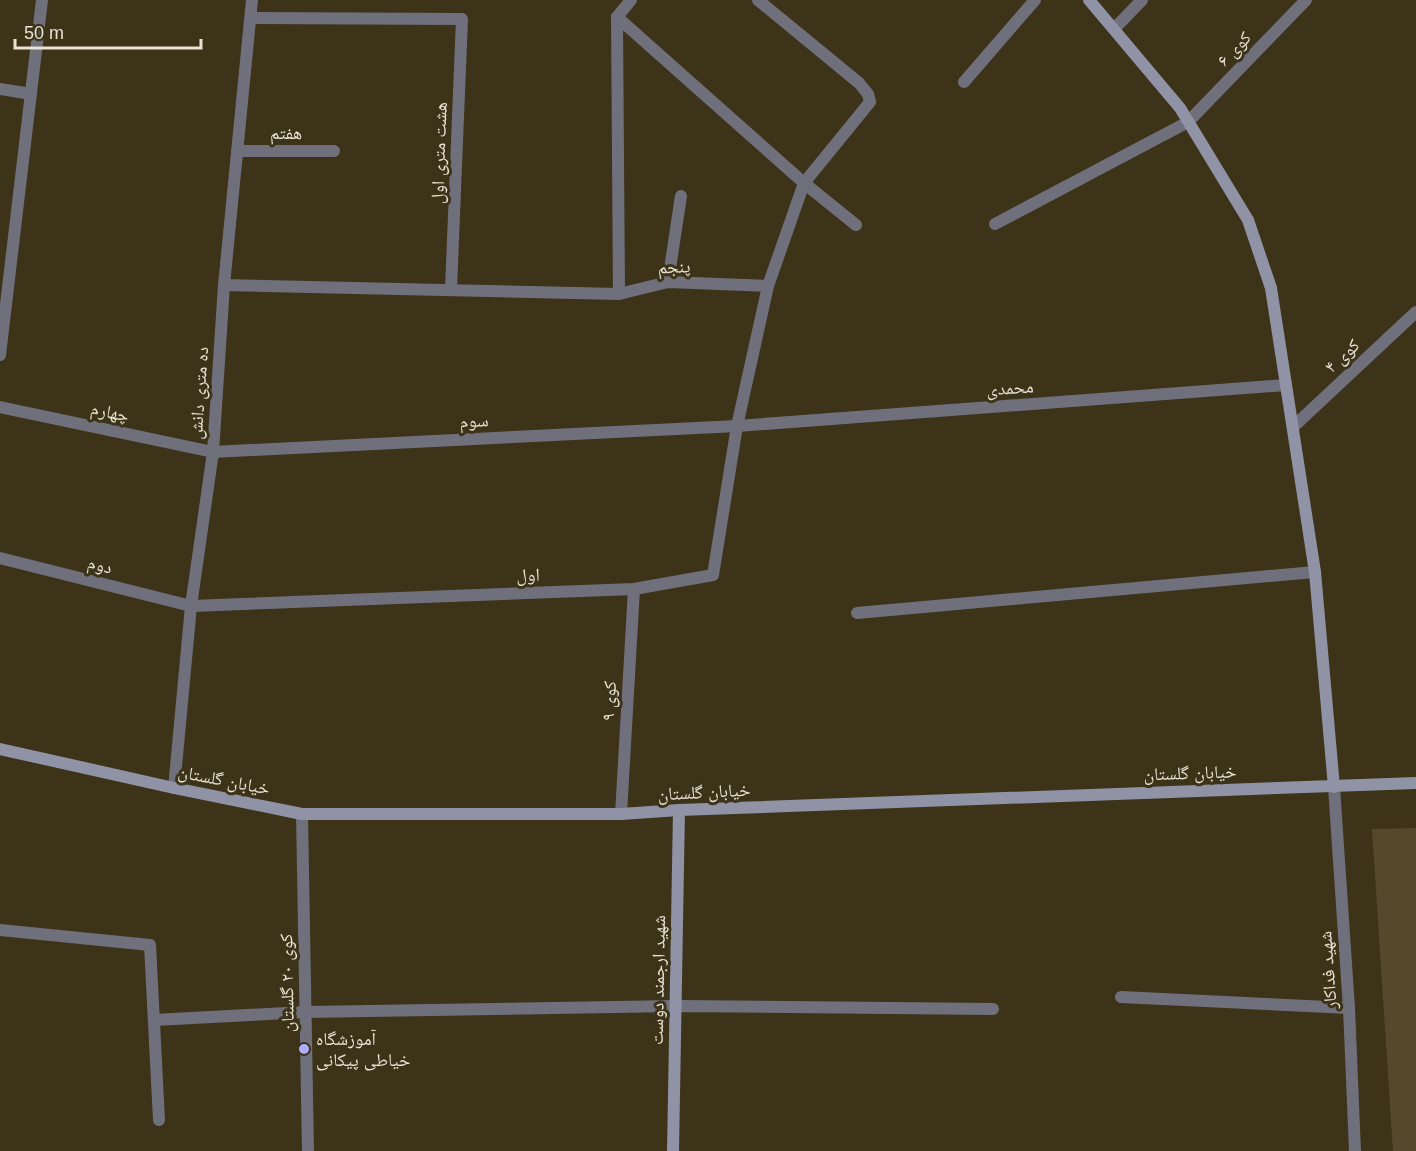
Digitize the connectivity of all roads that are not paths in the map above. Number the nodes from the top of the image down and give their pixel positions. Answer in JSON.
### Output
{"nodes":[{"id":1,"x":42,"y":0,"type":"edge"},
{"id":2,"x":252,"y":0,"type":"edge"},
{"id":3,"x":631,"y":0,"type":"edge"},
{"id":4,"x":758,"y":0,"type":"edge"},
{"id":5,"x":1035,"y":0,"type":"edge"},
{"id":6,"x":1089,"y":0,"type":"edge"},
{"id":7,"x":1142,"y":0,"type":"edge"},
{"id":8,"x":1306,"y":0,"type":"edge"},
{"id":9,"x":617,"y":17,"type":"junction"},
{"id":10,"x":251,"y":18,"type":"junction"},
{"id":11,"x":1114,"y":29,"type":"junction"},
{"id":12,"x":964,"y":82,"type":"dead end"},
{"id":13,"x":0,"y":89,"type":"edge"},
{"id":14,"x":31,"y":94,"type":"junction"},
{"id":15,"x":1188,"y":122,"type":"junction"},
{"id":16,"x":237,"y":151,"type":"junction"},
{"id":17,"x":334,"y":151,"type":"dead end"},
{"id":18,"x":804,"y":183,"type":"junction"},
{"id":19,"x":681,"y":196,"type":"dead end"},
{"id":20,"x":995,"y":224,"type":"dead end"},
{"id":21,"x":856,"y":225,"type":"dead end"},
{"id":22,"x":668,"y":282,"type":"junction"},
{"id":23,"x":224,"y":285,"type":"junction"},
{"id":24,"x":768,"y":286,"type":"junction"},
{"id":25,"x":451,"y":289,"type":"junction"},
{"id":26,"x":619,"y":294,"type":"junction"},
{"id":27,"x":1416,"y":312,"type":"edge"},
{"id":28,"x":0,"y":355,"type":"edge"},
{"id":29,"x":1286,"y":385,"type":"junction"},
{"id":30,"x":0,"y":407,"type":"edge"},
{"id":31,"x":737,"y":426,"type":"junction"},
{"id":32,"x":1293,"y":427,"type":"junction"},
{"id":33,"x":213,"y":452,"type":"junction"},
{"id":34,"x":0,"y":558,"type":"edge"},
{"id":35,"x":1315,"y":572,"type":"junction"},
{"id":36,"x":634,"y":589,"type":"junction"},
{"id":37,"x":191,"y":606,"type":"junction"},
{"id":38,"x":857,"y":613,"type":"dead end"},
{"id":39,"x":0,"y":749,"type":"edge"},
{"id":40,"x":1416,"y":783,"type":"edge"},
{"id":41,"x":1334,"y":787,"type":"junction"},
{"id":42,"x":174,"y":788,"type":"junction"},
{"id":43,"x":679,"y":810,"type":"junction"},
{"id":44,"x":302,"y":814,"type":"junction"},
{"id":45,"x":621,"y":814,"type":"junction"},
{"id":46,"x":0,"y":930,"type":"edge"},
{"id":47,"x":1120,"y":997,"type":"dead end"},
{"id":48,"x":676,"y":1006,"type":"junction"},
{"id":49,"x":1349,"y":1008,"type":"junction"},
{"id":50,"x":993,"y":1009,"type":"dead end"},
{"id":51,"x":306,"y":1012,"type":"junction"},
{"id":52,"x":154,"y":1020,"type":"junction"},
{"id":53,"x":159,"y":1120,"type":"dead end"},
{"id":54,"x":308,"y":1151,"type":"edge"},
{"id":55,"x":673,"y":1151,"type":"edge"},
{"id":56,"x":1356,"y":1151,"type":"edge"}],
"edges":[{"from":1,"to":14,"type":"street"},
{"from":2,"to":10,"type":"street","name":"ده متری دانش"},
{"from":3,"to":9,"type":"street"},
{"from":4,"to":18,"type":"street"},
{"from":5,"to":12,"type":"street"},
{"from":6,"to":11,"type":"main road"},
{"from":7,"to":11,"type":"street"},
{"from":8,"to":15,"type":"street","name":"کوی ۶"},
{"from":9,"to":18,"type":"street"},
{"from":9,"to":26,"type":"street"},
{"from":10,"to":16,"type":"street","name":"ده متری دانش"},
{"from":10,"to":25,"type":"street","name":"هشت متری اول"},
{"from":11,"to":15,"type":"main road"},
{"from":13,"to":14,"type":"street"},
{"from":14,"to":28,"type":"street"},
{"from":15,"to":20,"type":"street","name":"کوی ۶"},
{"from":15,"to":29,"type":"main road"},
{"from":16,"to":17,"type":"street","name":"هفتم"},
{"from":16,"to":23,"type":"street","name":"ده متری دانش"},
{"from":18,"to":21,"type":"street"},
{"from":18,"to":24,"type":"street"},
{"from":19,"to":22,"type":"street"},
{"from":22,"to":24,"type":"street","name":"پنجم"},
{"from":22,"to":26,"type":"street","name":"پنجم"},
{"from":23,"to":25,"type":"street","name":"پنجم"},
{"from":23,"to":33,"type":"street","name":"ده متری دانش"},
{"from":24,"to":31,"type":"street"},
{"from":25,"to":26,"type":"street","name":"پنجم"},
{"from":27,"to":32,"type":"street","name":"کوی ۴"},
{"from":29,"to":31,"type":"street","name":"محمدی"},
{"from":29,"to":32,"type":"main road"},
{"from":30,"to":33,"type":"street","name":"چهارم"},
{"from":31,"to":33,"type":"street","name":"سوم"},
{"from":31,"to":36,"type":"street","name":"اول"},
{"from":32,"to":35,"type":"main road"},
{"from":33,"to":37,"type":"street","name":"ده متری دانش"},
{"from":34,"to":37,"type":"street","name":"دوم"},
{"from":35,"to":38,"type":"street"},
{"from":35,"to":41,"type":"main road"},
{"from":36,"to":37,"type":"street","name":"اول"},
{"from":36,"to":45,"type":"street","name":"کوی ۹"},
{"from":37,"to":42,"type":"street","name":"ده متری دانش"},
{"from":39,"to":42,"type":"main road","name":"خیابان گلستان"},
{"from":40,"to":41,"type":"main road","name":"خیابان گلستان"},
{"from":41,"to":43,"type":"main road","name":"خیابان گلستان"},
{"from":41,"to":49,"type":"street","name":"شهید فداکار"},
{"from":42,"to":44,"type":"main road","name":"خیابان گلستان"},
{"from":43,"to":45,"type":"main road","name":"خیابان گلستان"},
{"from":43,"to":48,"type":"main road","name":"شهید ارجمند دوست"},
{"from":44,"to":45,"type":"main road","name":"خیابان گلستان"},
{"from":44,"to":51,"type":"street","name":"کوی ۲۰ گلستان"},
{"from":46,"to":52,"type":"street"},
{"from":47,"to":49,"type":"street"},
{"from":48,"to":50,"type":"street"},
{"from":48,"to":51,"type":"street"},
{"from":48,"to":55,"type":"main road","name":"شهید ارجمند دوست"},
{"from":49,"to":56,"type":"street","name":"شهید فداکار"},
{"from":51,"to":52,"type":"street"},
{"from":51,"to":54,"type":"street","name":"کوی ۲۰ گلستان"},
{"from":52,"to":53,"type":"street"}]}
